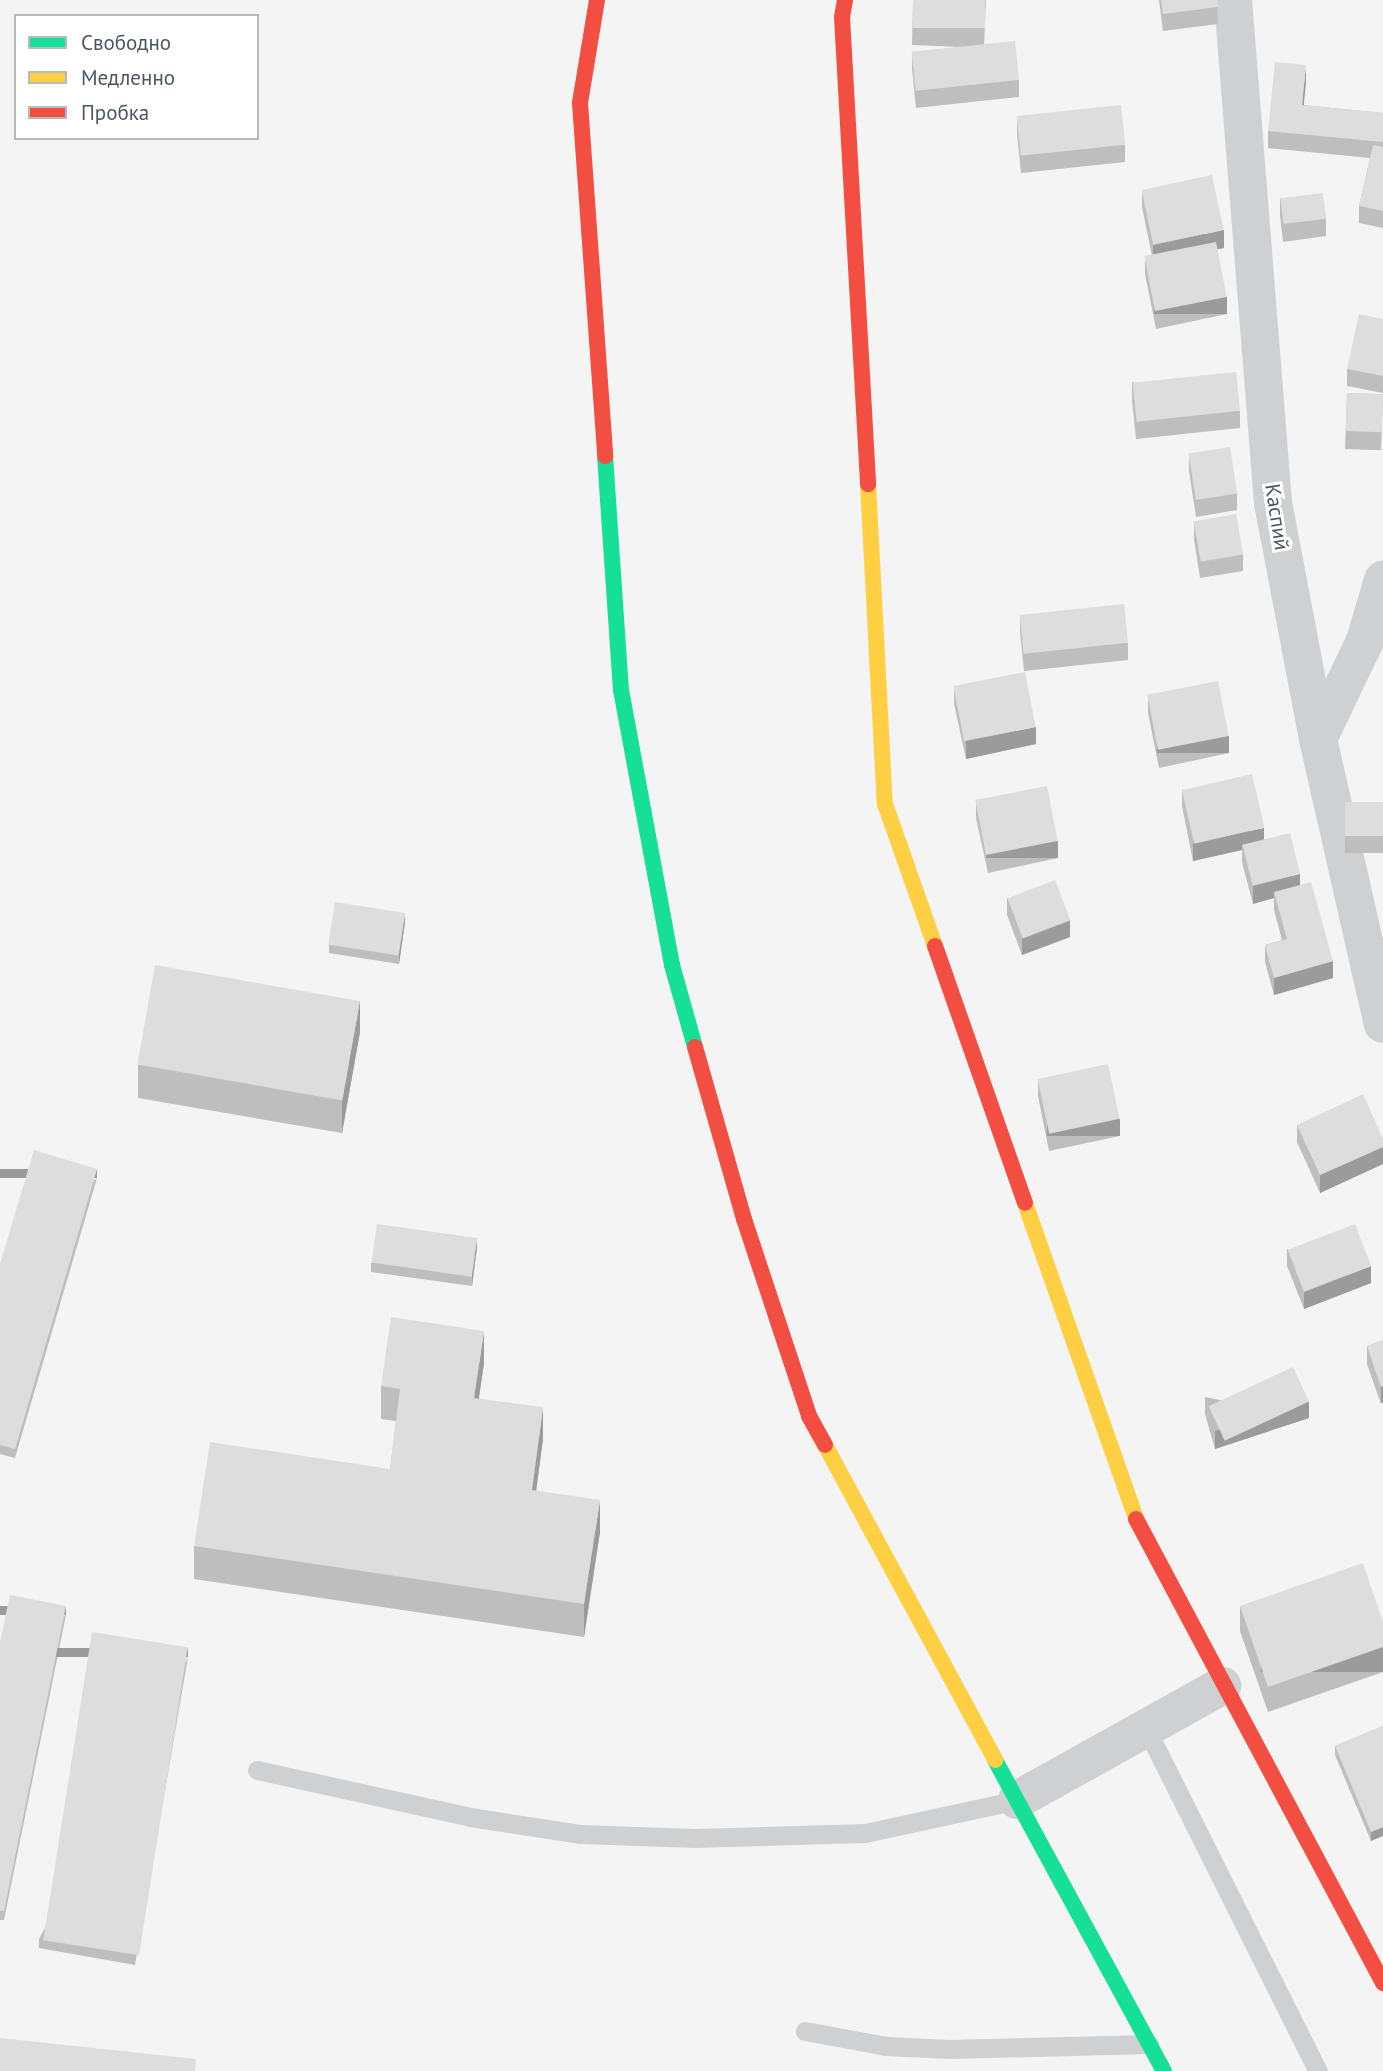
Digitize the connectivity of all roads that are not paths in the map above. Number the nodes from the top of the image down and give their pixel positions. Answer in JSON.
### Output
{"nodes":[{"id":1,"x":597,"y":0,"type":"edge"},
{"id":2,"x":845,"y":0,"type":"edge"},
{"id":3,"x":1233,"y":0,"type":"edge"},
{"id":4,"x":1383,"y":580,"type":"edge"},
{"id":5,"x":1318,"y":739,"type":"junction"},
{"id":6,"x":1383,"y":1024,"type":"edge"},
{"id":7,"x":1222,"y":1686,"type":"junction"},
{"id":8,"x":1146,"y":1728,"type":"junction"},
{"id":9,"x":257,"y":1770,"type":"dead end"},
{"id":10,"x":1017,"y":1800,"type":"junction"},
{"id":11,"x":1383,"y":1983,"type":"edge"},
{"id":12,"x":805,"y":2031,"type":"dead end"},
{"id":13,"x":1149,"y":2043,"type":"junction"},
{"id":14,"x":1164,"y":2071,"type":"edge"},
{"id":15,"x":1318,"y":2071,"type":"edge"}],
"edges":[{"from":1,"to":10,"type":"main road"},
{"from":2,"to":7,"type":"main road"},
{"from":3,"to":5,"type":"street","name":"Каспий"},
{"from":4,"to":5,"type":"street"},
{"from":5,"to":6,"type":"street","name":"Каспий"},
{"from":7,"to":8,"type":"street"},
{"from":7,"to":11,"type":"main road"},
{"from":8,"to":10,"type":"street"},
{"from":8,"to":15,"type":"lane"},
{"from":9,"to":10,"type":"lane"},
{"from":10,"to":13,"type":"main road"},
{"from":12,"to":13,"type":"lane"},
{"from":13,"to":14,"type":"main road"}]}
